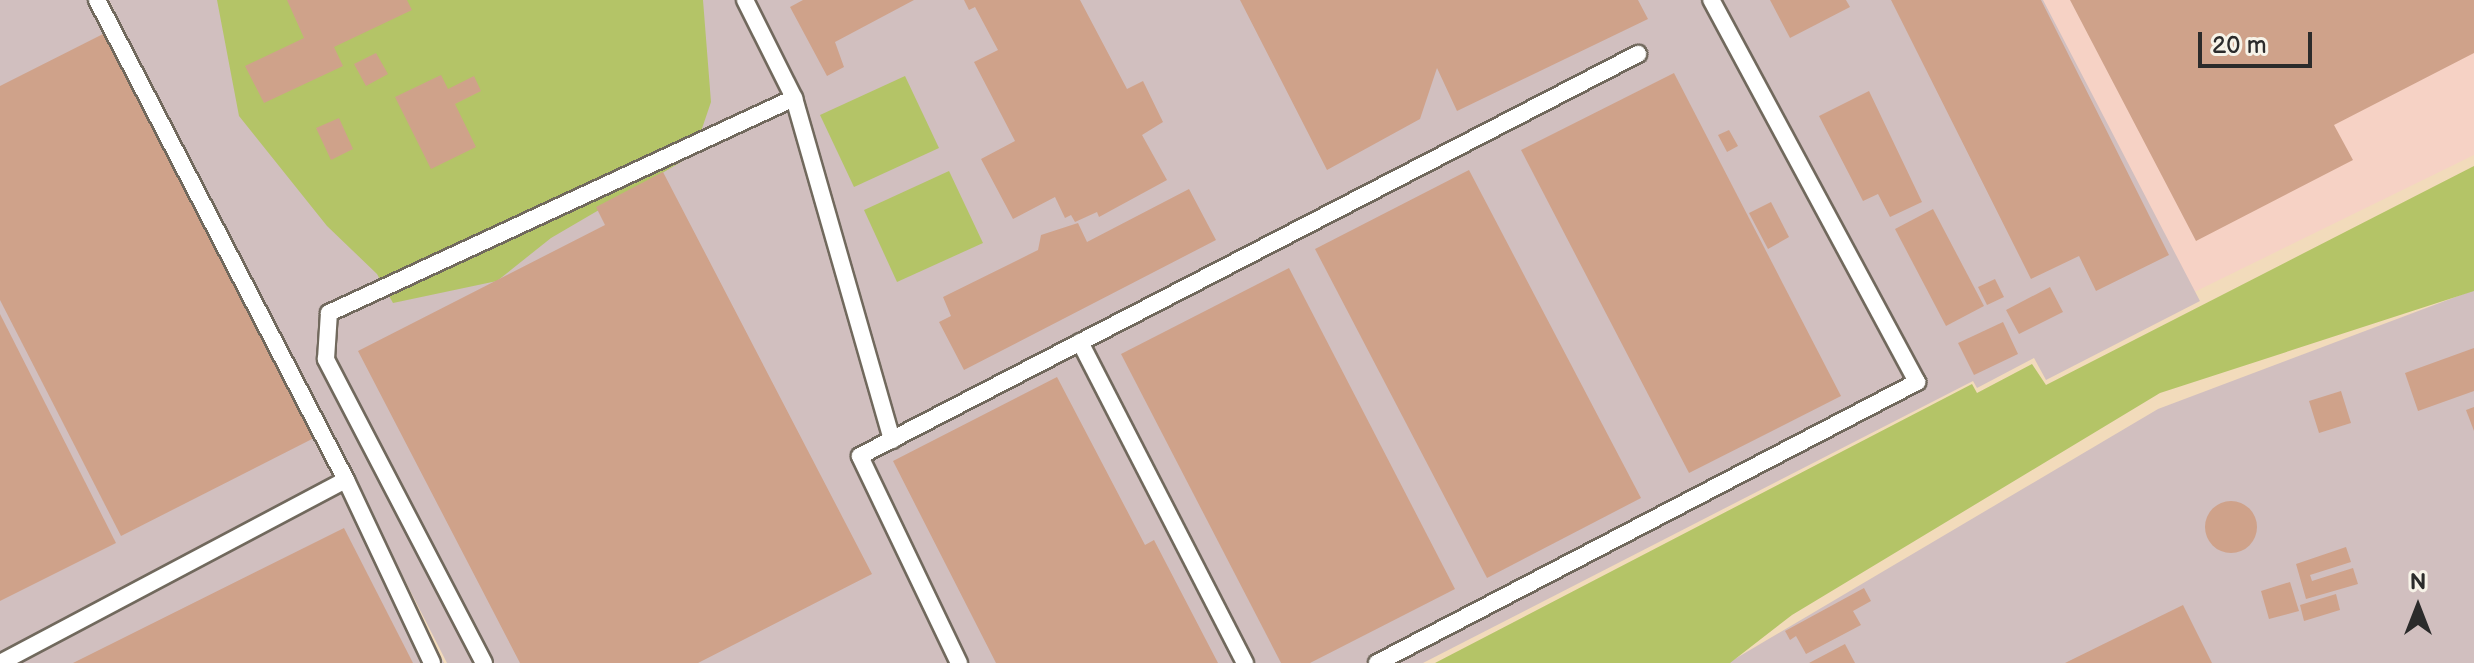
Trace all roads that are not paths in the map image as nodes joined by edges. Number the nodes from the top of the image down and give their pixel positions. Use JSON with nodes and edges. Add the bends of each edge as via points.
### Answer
{"nodes":[{"id":1,"x":97,"y":0,"type":"edge"},
{"id":2,"x":745,"y":0,"type":"edge"},
{"id":3,"x":1711,"y":0,"type":"edge"},
{"id":4,"x":1638,"y":54,"type":"dead end"},
{"id":5,"x":794,"y":98,"type":"junction"},
{"id":6,"x":1080,"y":342,"type":"junction"},
{"id":7,"x":892,"y":440,"type":"junction"},
{"id":8,"x":346,"y":480,"type":"junction"},
{"id":9,"x":0,"y":663,"type":"edge"},
{"id":10,"x":432,"y":663,"type":"edge"},
{"id":11,"x":484,"y":663,"type":"edge"},
{"id":12,"x":959,"y":663,"type":"edge"},
{"id":13,"x":1245,"y":663,"type":"edge"},
{"id":14,"x":1377,"y":663,"type":"edge"}],
"edges":[{"from":1,"to":8,"type":"lane"},
{"from":2,"to":5,"type":"lane"},
{"from":3,"to":14,"type":"lane","via":[[1917,382]]},
{"from":4,"to":6,"type":"lane"},
{"from":5,"to":7,"type":"lane"},
{"from":5,"to":11,"type":"lane","via":[[329,313],[326,359]]},
{"from":6,"to":7,"type":"lane"},
{"from":6,"to":13,"type":"lane"},
{"from":7,"to":12,"type":"lane","via":[[860,456]]},
{"from":8,"to":9,"type":"lane"},
{"from":8,"to":10,"type":"lane"}]}
